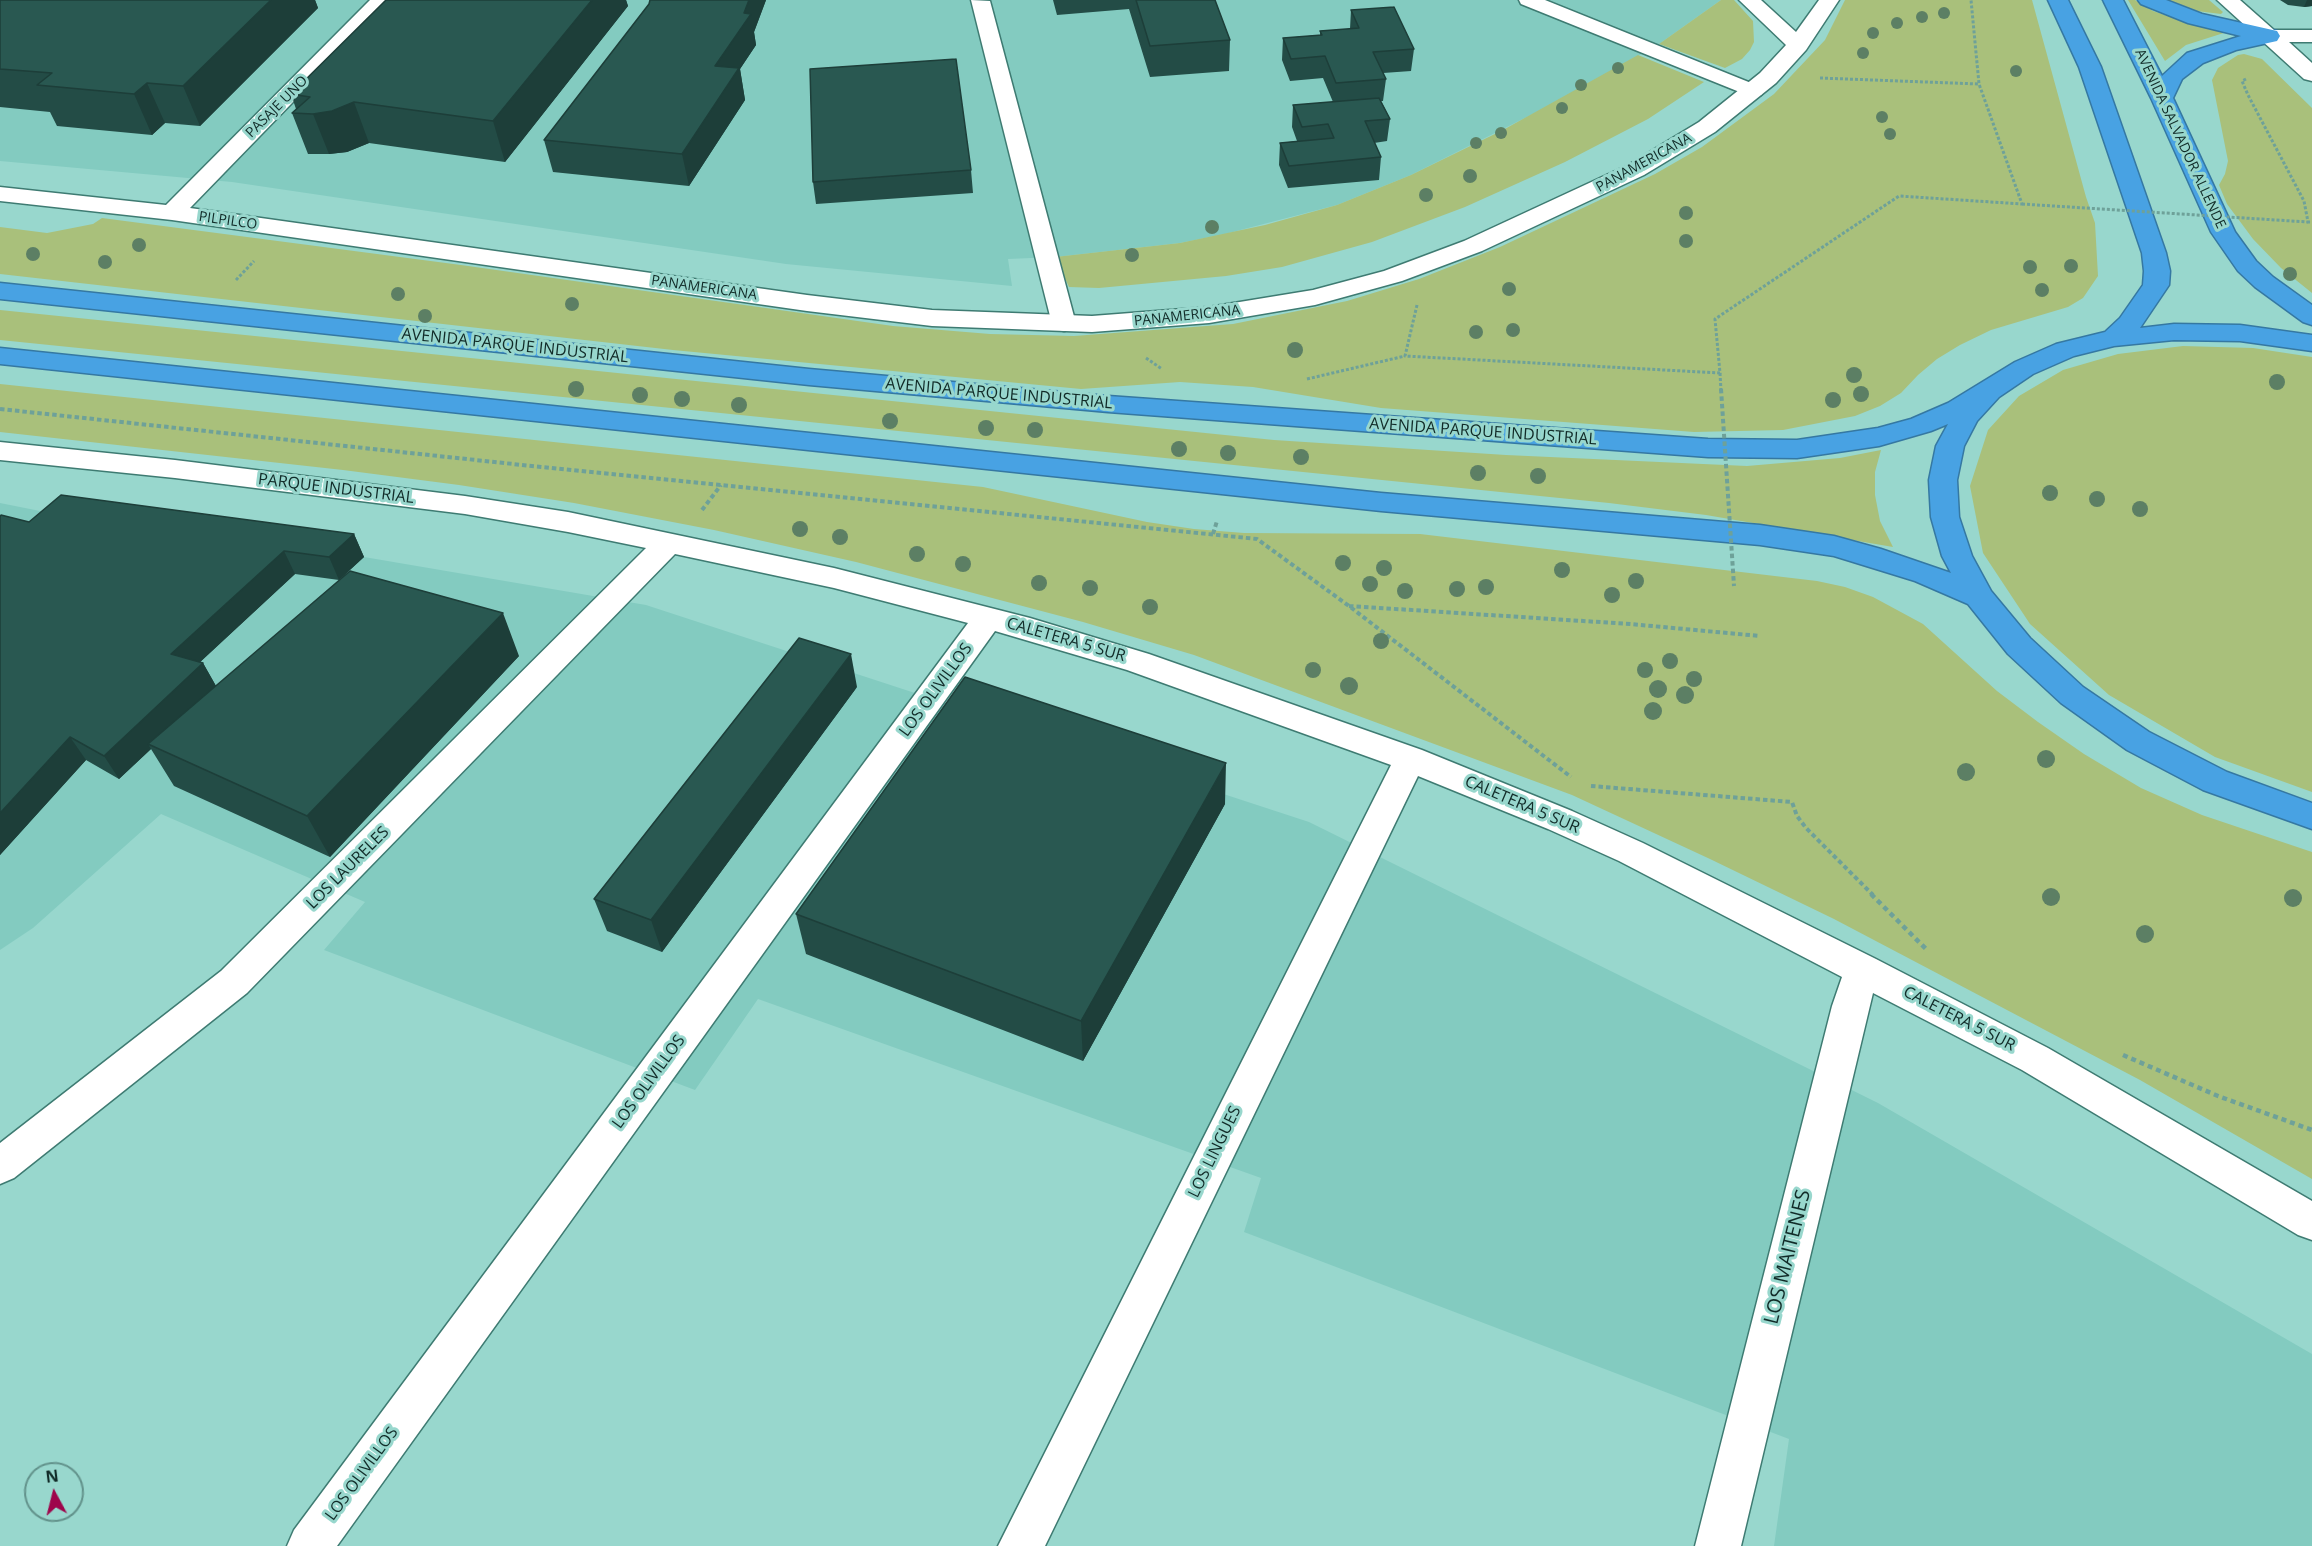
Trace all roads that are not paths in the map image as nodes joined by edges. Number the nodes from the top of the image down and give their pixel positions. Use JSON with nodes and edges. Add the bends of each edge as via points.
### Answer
{"nodes":[{"id":1,"x":382,"y":0,"type":"edge"},
{"id":2,"x":1528,"y":0,"type":"edge"},
{"id":3,"x":1749,"y":0,"type":"edge"},
{"id":4,"x":1829,"y":0,"type":"edge"},
{"id":5,"x":2058,"y":0,"type":"edge"},
{"id":6,"x":2113,"y":0,"type":"edge"},
{"id":7,"x":2148,"y":0,"type":"edge"},
{"id":8,"x":2227,"y":0,"type":"edge"},
{"id":9,"x":980,"y":1,"type":"edge"},
{"id":10,"x":2269,"y":36,"type":"junction"},
{"id":11,"x":2312,"y":36,"type":"edge"},
{"id":12,"x":1798,"y":45,"type":"junction"},
{"id":13,"x":2310,"y":73,"type":"edge"},
{"id":14,"x":1754,"y":91,"type":"junction"},
{"id":15,"x":2162,"y":98,"type":"junction"},
{"id":16,"x":0,"y":194,"type":"edge"},
{"id":17,"x":172,"y":213,"type":"junction"},
{"id":18,"x":456,"y":253,"type":"joint"},
{"id":19,"x":0,"y":291,"type":"edge"},
{"id":20,"x":2312,"y":317,"type":"edge"},
{"id":21,"x":1064,"y":324,"type":"junction"},
{"id":22,"x":2114,"y":338,"type":"junction"},
{"id":23,"x":2312,"y":343,"type":"edge"},
{"id":24,"x":0,"y":356,"type":"edge"},
{"id":25,"x":1989,"y":391,"type":"junction"},
{"id":26,"x":0,"y":451,"type":"edge"},
{"id":27,"x":670,"y":542,"type":"junction"},
{"id":28,"x":1979,"y":597,"type":"junction"},
{"id":29,"x":988,"y":618,"type":"junction"},
{"id":30,"x":1410,"y":759,"type":"junction"},
{"id":31,"x":2312,"y":816,"type":"edge"},
{"id":32,"x":1863,"y":970,"type":"junction"},
{"id":33,"x":0,"y":1166,"type":"edge"},
{"id":34,"x":2312,"y":1222,"type":"edge"},
{"id":35,"x":310,"y":1546,"type":"edge"},
{"id":36,"x":1021,"y":1546,"type":"edge"},
{"id":37,"x":1718,"y":1546,"type":"edge"}],
"edges":[{"from":1,"to":17,"type":"street","name":"PASAJE UNO"},
{"from":2,"to":14,"type":"lane"},
{"from":3,"to":12,"type":"street"},
{"from":4,"to":12,"type":"street","name":"PANAMERICANA"},
{"from":5,"to":22,"type":"highway","via":[[2090,66],[2157,271],[2151,294]]},
{"from":6,"to":15,"type":"highway","name":"AVENIDA SALVADOR ALLENDE"},
{"from":7,"to":10,"type":"highway","via":[[2195,19]]},
{"from":8,"to":10,"type":"street"},
{"from":9,"to":21,"type":"lane"},
{"from":10,"to":11,"type":"street"},
{"from":10,"to":13,"type":"street"},
{"from":10,"to":15,"type":"highway","via":[[2195,58],[2172,76]]},
{"from":12,"to":14,"type":"street","name":"PANAMERICANA"},
{"from":14,"to":21,"type":"street","name":"PANAMERICANA","via":[[1687,141],[1636,170],[1492,238],[1394,276],[1316,297],[1237,311]]},
{"from":15,"to":20,"type":"highway","name":"AVENIDA SALVADOR ALLENDE","via":[[2216,221],[2231,245],[2264,282]]},
{"from":16,"to":17,"type":"street","name":"PILPILCO"},
{"from":17,"to":18,"type":"street","name":"PILPILCO"},
{"from":18,"to":21,"type":"street","name":"PANAMERICANA","via":[[874,312],[966,321]]},
{"from":19,"to":25,"type":"highway","name":"AVENIDA PARQUE INDUSTRIAL","via":[[845,380],[1108,404],[1708,448],[1797,449],[1879,437],[1958,410]]},
{"from":22,"to":23,"type":"highway","via":[[2174,332],[2240,333]]},
{"from":22,"to":25,"type":"highway","via":[[2065,350],[2024,368]]},
{"from":24,"to":28,"type":"highway","via":[[1381,502],[1760,535],[1871,556]]},
{"from":25,"to":28,"type":"highway","via":[[1965,417],[1950,446],[1943,480],[1945,517],[1957,556]]},
{"from":26,"to":27,"type":"street","name":"PARQUE INDUSTRIAL","via":[[465,505]]},
{"from":27,"to":29,"type":"street","name":"CALETERA 5 SUR","via":[[834,578]]},
{"from":27,"to":33,"type":"street","name":"LOS LAURELES","via":[[234,982]]},
{"from":28,"to":31,"type":"highway","via":[[2019,646],[2072,695],[2138,741],[2215,781]]},
{"from":29,"to":30,"type":"street","name":"CALETERA 5 SUR","via":[[1138,662]]},
{"from":29,"to":35,"type":"street","name":"LOS OLIVILLOS"},
{"from":30,"to":32,"type":"street","name":"CALETERA 5 SUR","via":[[1631,852]]},
{"from":30,"to":36,"type":"street","name":"LOS LINGUES"},
{"from":32,"to":34,"type":"street","name":"CALETERA 5 SUR","via":[[2035,1059]]},
{"from":32,"to":37,"type":"street","name":"LOS MAITENES","via":[[1850,1006]]}]}
